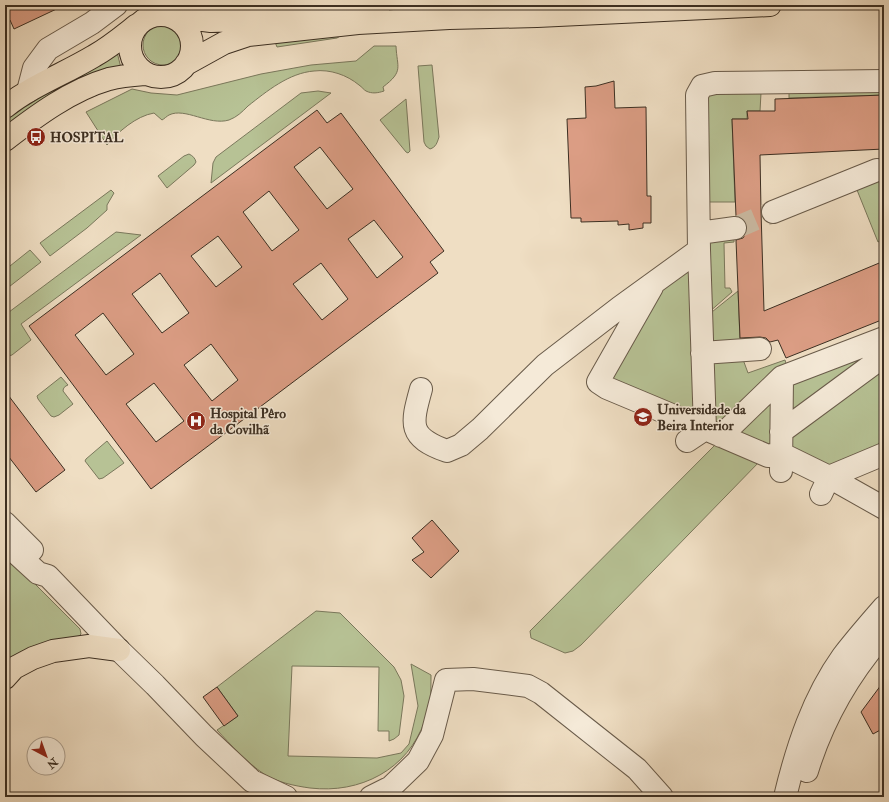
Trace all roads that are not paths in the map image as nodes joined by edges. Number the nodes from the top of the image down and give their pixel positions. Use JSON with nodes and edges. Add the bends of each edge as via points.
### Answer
{"nodes":[{"id":1,"x":116,"y":5,"type":"edge"},
{"id":2,"x":379,"y":5,"type":"edge"},
{"id":3,"x":770,"y":5,"type":"edge"},
{"id":4,"x":324,"y":7,"type":"edge"},
{"id":5,"x":172,"y":16,"type":"junction"},
{"id":6,"x":138,"y":24,"type":"junction"},
{"id":7,"x":186,"y":64,"type":"junction"},
{"id":8,"x":146,"y":74,"type":"junction"},
{"id":9,"x":884,"y":80,"type":"edge"},
{"id":10,"x":13,"y":98,"type":"edge"},
{"id":11,"x":5,"y":140,"type":"edge"},
{"id":12,"x":877,"y":170,"type":"dead end"},
{"id":13,"x":773,"y":212,"type":"tunnel mouth"},
{"id":14,"x":735,"y":228,"type":"tunnel mouth"},
{"id":15,"x":699,"y":241,"type":"junction"},
{"id":16,"x":656,"y":281,"type":"junction"},
{"id":17,"x":884,"y":338,"type":"edge"},
{"id":18,"x":760,"y":349,"type":"dead end"},
{"id":19,"x":702,"y":353,"type":"junction"},
{"id":20,"x":884,"y":356,"type":"edge"},
{"id":21,"x":782,"y":378,"type":"junction"},
{"id":22,"x":421,"y":389,"type":"dead end"},
{"id":23,"x":781,"y":432,"type":"junction"},
{"id":24,"x":704,"y":435,"type":"junction"},
{"id":25,"x":884,"y":454,"type":"edge"},
{"id":26,"x":781,"y":462,"type":"junction"},
{"id":27,"x":825,"y":485,"type":"junction"},
{"id":28,"x":884,"y":508,"type":"edge"},
{"id":29,"x":5,"y":523,"type":"edge"},
{"id":30,"x":5,"y":543,"type":"edge"},
{"id":31,"x":48,"y":576,"type":"junction"},
{"id":32,"x":884,"y":607,"type":"edge"},
{"id":33,"x":884,"y":634,"type":"edge"},
{"id":34,"x":119,"y":650,"type":"junction"},
{"id":35,"x":5,"y":678,"type":"edge"},
{"id":36,"x":286,"y":797,"type":"edge"},
{"id":37,"x":371,"y":797,"type":"edge"},
{"id":38,"x":662,"y":797,"type":"edge"},
{"id":39,"x":785,"y":797,"type":"edge"},
{"id":40,"x":800,"y":797,"type":"edge"}],
"edges":[{"from":1,"to":10,"type":"street","via":[[92,23],[48,49]]},
{"from":2,"to":4,"type":"main road"},
{"from":3,"to":7,"type":"main road","via":[[358,23],[248,35],[224,43]]},
{"from":4,"to":5,"type":"main road","via":[[211,21]]},
{"from":5,"to":6,"type":"main road","via":[[161,14]]},
{"from":5,"to":7,"type":"main road","via":[[189,31],[192,42],[191,55]]},
{"from":6,"to":8,"type":"main road","via":[[131,37],[130,48],[133,61]]},
{"from":6,"to":10,"type":"main road","via":[[115,44]]},
{"from":7,"to":8,"type":"main road","via":[[180,72],[170,76],[156,77]]},
{"from":8,"to":11,"type":"main road","via":[[130,75],[88,87],[32,119]]},
{"from":9,"to":15,"type":"street","via":[[715,83],[702,86],[697,95]]},
{"from":12,"to":13,"type":"street"},
{"from":14,"to":15,"type":"street"},
{"from":15,"to":16,"type":"street"},
{"from":15,"to":19,"type":"street"},
{"from":16,"to":22,"type":"street","via":[[545,365],[461,445],[447,451],[430,445],[416,432],[414,416]]},
{"from":16,"to":24,"type":"street","via":[[598,382]]},
{"from":17,"to":21,"type":"street"},
{"from":18,"to":19,"type":"street"},
{"from":19,"to":24,"type":"street"},
{"from":20,"to":23,"type":"street"},
{"from":21,"to":23,"type":"street"},
{"from":21,"to":24,"type":"street"},
{"from":23,"to":26,"type":"street"},
{"from":24,"to":26,"type":"street"},
{"from":25,"to":27,"type":"street"},
{"from":26,"to":27,"type":"street"},
{"from":27,"to":28,"type":"street"},
{"from":29,"to":31,"type":"street","via":[[46,564]]},
{"from":30,"to":31,"type":"street","via":[[38,573]]},
{"from":31,"to":34,"type":"street"},
{"from":32,"to":39,"type":"street","via":[[843,656],[825,687],[806,725]]},
{"from":33,"to":40,"type":"street","via":[[842,690],[815,746]]},
{"from":34,"to":35,"type":"main road","via":[[89,646],[53,651],[14,668]]},
{"from":34,"to":36,"type":"street","via":[[252,781]]},
{"from":37,"to":38,"type":"street","via":[[391,787],[418,761],[432,735],[446,680],[473,679],[528,686],[540,693],[637,769]]}]}
